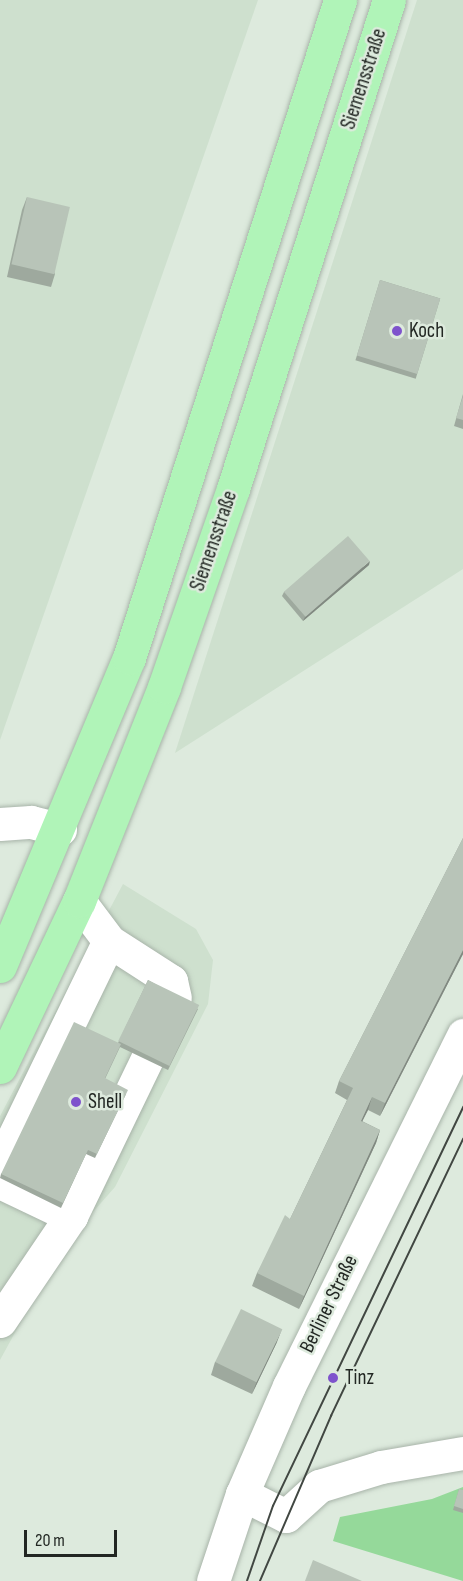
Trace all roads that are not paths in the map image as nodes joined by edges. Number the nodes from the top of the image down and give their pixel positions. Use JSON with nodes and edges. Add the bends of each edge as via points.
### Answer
{"nodes":[{"id":1,"x":340,"y":0,"type":"edge"},
{"id":2,"x":389,"y":0,"type":"edge"},
{"id":3,"x":0,"y":824,"type":"edge"},
{"id":4,"x":60,"y":829,"type":"junction"},
{"id":5,"x":79,"y":901,"type":"junction"},
{"id":6,"x":109,"y":940,"type":"junction"},
{"id":7,"x":0,"y":966,"type":"edge"},
{"id":8,"x":175,"y":998,"type":"edge"},
{"id":9,"x":463,"y":1035,"type":"edge"},
{"id":10,"x":147,"y":1059,"type":"edge"},
{"id":11,"x":0,"y":1067,"type":"edge"},
{"id":12,"x":0,"y":1165,"type":"edge"},
{"id":13,"x":0,"y":1182,"type":"edge"},
{"id":14,"x":71,"y":1216,"type":"junction"},
{"id":15,"x":0,"y":1321,"type":"edge"},
{"id":16,"x":463,"y":1454,"type":"edge"},
{"id":17,"x":242,"y":1494,"type":"junction"},
{"id":18,"x":213,"y":1581,"type":"edge"}],
"edges":[{"from":1,"to":4,"type":"main road","name":"Siemensstraße","via":[[129,658]]},
{"from":2,"to":5,"type":"main road","name":"Siemensstraße","via":[[233,489],[120,804]]},
{"from":3,"to":4,"type":"street","via":[[31,822]]},
{"from":4,"to":7,"type":"main road","name":"Siemensstraße"},
{"from":5,"to":6,"type":"street"},
{"from":5,"to":11,"type":"main road","name":"Siemensstraße"},
{"from":6,"to":8,"type":"street","via":[[171,981]]},
{"from":6,"to":12,"type":"street"},
{"from":9,"to":17,"type":"street","name":"Berliner Straße","via":[[289,1386]]},
{"from":10,"to":14,"type":"street"},
{"from":13,"to":14,"type":"street"},
{"from":14,"to":15,"type":"street"},
{"from":16,"to":17,"type":"street","via":[[381,1467],[319,1486],[286,1516]]},
{"from":17,"to":18,"type":"street","name":"Berliner Straße"}]}
